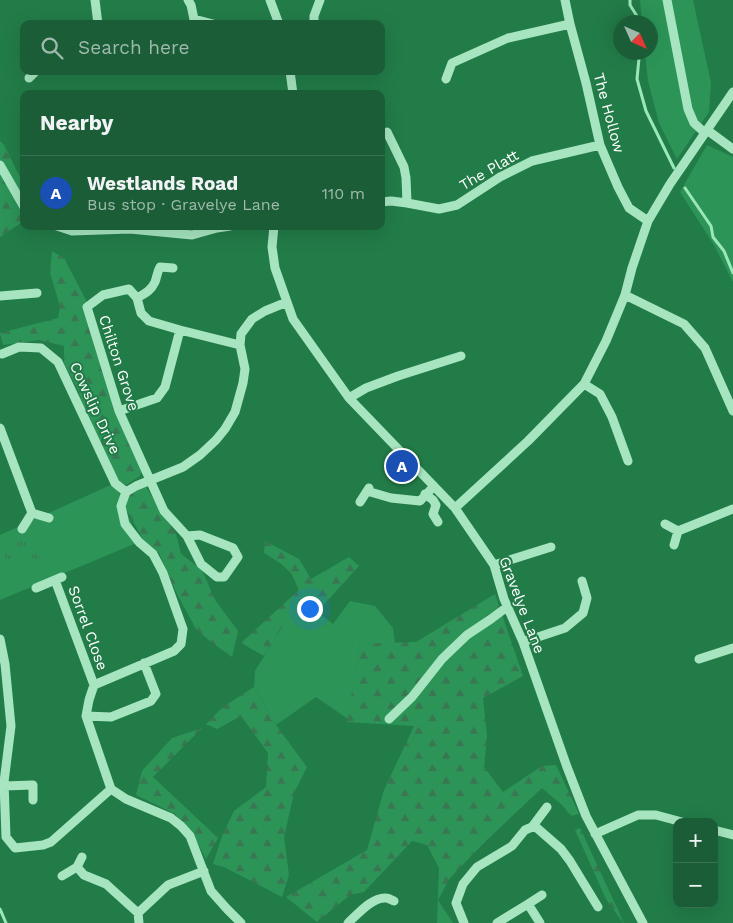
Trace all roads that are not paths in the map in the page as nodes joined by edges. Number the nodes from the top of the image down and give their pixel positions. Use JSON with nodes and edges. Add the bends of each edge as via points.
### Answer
{"nodes":[{"id":1,"x":95,"y":0,"type":"edge"},
{"id":2,"x":188,"y":0,"type":"edge"},
{"id":3,"x":270,"y":0,"type":"edge"},
{"id":4,"x":320,"y":0,"type":"edge"},
{"id":5,"x":566,"y":0,"type":"edge"},
{"id":6,"x":667,"y":0,"type":"edge"},
{"id":7,"x":98,"y":20,"type":"edge"},
{"id":8,"x":195,"y":20,"type":"edge"},
{"id":9,"x":278,"y":20,"type":"edge"},
{"id":10,"x":314,"y":20,"type":"edge"},
{"id":11,"x":570,"y":24,"type":"junction"},
{"id":12,"x":32,"y":75,"type":"edge"},
{"id":13,"x":291,"y":75,"type":"edge"},
{"id":14,"x":29,"y":78,"type":"dead end"},
{"id":15,"x":446,"y":79,"type":"dead end"},
{"id":16,"x":292,"y":90,"type":"edge"},
{"id":17,"x":733,"y":92,"type":"edge"},
{"id":18,"x":387,"y":132,"type":"dead end"},
{"id":19,"x":706,"y":132,"type":"junction"},
{"id":20,"x":600,"y":145,"type":"junction"},
{"id":21,"x":733,"y":149,"type":"edge"},
{"id":22,"x":0,"y":165,"type":"edge"},
{"id":23,"x":20,"y":200,"type":"edge"},
{"id":24,"x":385,"y":202,"type":"edge"},
{"id":25,"x":407,"y":203,"type":"junction"},
{"id":26,"x":648,"y":220,"type":"junction"},
{"id":27,"x":69,"y":230,"type":"edge"},
{"id":28,"x":101,"y":230,"type":"edge"},
{"id":29,"x":140,"y":230,"type":"edge"},
{"id":30,"x":208,"y":230,"type":"edge"},
{"id":31,"x":274,"y":230,"type":"edge"},
{"id":32,"x":172,"y":268,"type":"dead end"},
{"id":33,"x":37,"y":293,"type":"dead end"},
{"id":34,"x":625,"y":295,"type":"junction"},
{"id":35,"x":0,"y":296,"type":"edge"},
{"id":36,"x":137,"y":298,"type":"junction"},
{"id":37,"x":287,"y":302,"type":"junction"},
{"id":38,"x":180,"y":330,"type":"junction"},
{"id":39,"x":240,"y":345,"type":"junction"},
{"id":40,"x":1,"y":356,"type":"edge"},
{"id":41,"x":461,"y":356,"type":"dead end"},
{"id":42,"x":584,"y":384,"type":"junction"},
{"id":43,"x":349,"y":398,"type":"junction"},
{"id":44,"x":119,"y":411,"type":"junction"},
{"id":45,"x":733,"y":412,"type":"edge"},
{"id":46,"x":0,"y":428,"type":"edge"},
{"id":47,"x":628,"y":461,"type":"dead end"},
{"id":48,"x":150,"y":480,"type":"junction"},
{"id":49,"x":434,"y":486,"type":"junction"},
{"id":50,"x":126,"y":492,"type":"junction"},
{"id":51,"x":426,"y":494,"type":"junction"},
{"id":52,"x":360,"y":502,"type":"dead end"},
{"id":53,"x":455,"y":508,"type":"junction"},
{"id":54,"x":733,"y":509,"type":"edge"},
{"id":55,"x":32,"y":513,"type":"junction"},
{"id":56,"x":49,"y":518,"type":"dead end"},
{"id":57,"x":438,"y":522,"type":"dead end"},
{"id":58,"x":665,"y":524,"type":"dead end"},
{"id":59,"x":22,"y":529,"type":"dead end"},
{"id":60,"x":678,"y":531,"type":"junction"},
{"id":61,"x":187,"y":536,"type":"junction"},
{"id":62,"x":674,"y":545,"type":"dead end"},
{"id":63,"x":551,"y":547,"type":"dead end"},
{"id":64,"x":494,"y":565,"type":"junction"},
{"id":65,"x":582,"y":581,"type":"dead end"},
{"id":66,"x":36,"y":588,"type":"dead end"},
{"id":67,"x":507,"y":607,"type":"junction"},
{"id":68,"x":0,"y":639,"type":"edge"},
{"id":69,"x":522,"y":642,"type":"junction"},
{"id":70,"x":733,"y":648,"type":"edge"},
{"id":71,"x":699,"y":658,"type":"dead end"},
{"id":72,"x":144,"y":663,"type":"junction"},
{"id":73,"x":94,"y":685,"type":"junction"},
{"id":74,"x":86,"y":716,"type":"junction"},
{"id":75,"x":388,"y":719,"type":"dead end"},
{"id":76,"x":4,"y":786,"type":"junction"},
{"id":77,"x":111,"y":789,"type":"junction"},
{"id":78,"x":33,"y":800,"type":"dead end"},
{"id":79,"x":548,"y":807,"type":"dead end"},
{"id":80,"x":673,"y":820,"type":"edge"},
{"id":81,"x":532,"y":827,"type":"junction"},
{"id":82,"x":718,"y":831,"type":"edge"},
{"id":83,"x":595,"y":834,"type":"junction"},
{"id":84,"x":733,"y":835,"type":"edge"},
{"id":85,"x":82,"y":857,"type":"dead end"},
{"id":86,"x":77,"y":867,"type":"junction"},
{"id":87,"x":204,"y":871,"type":"junction"},
{"id":88,"x":62,"y":876,"type":"dead end"},
{"id":89,"x":542,"y":895,"type":"dead end"},
{"id":90,"x":394,"y":901,"type":"dead end"},
{"id":91,"x":528,"y":904,"type":"junction"},
{"id":92,"x":598,"y":907,"type":"dead end"},
{"id":93,"x":138,"y":913,"type":"junction"},
{"id":94,"x":139,"y":923,"type":"edge"},
{"id":95,"x":241,"y":923,"type":"edge"},
{"id":96,"x":348,"y":923,"type":"edge"},
{"id":97,"x":464,"y":923,"type":"edge"},
{"id":98,"x":497,"y":923,"type":"edge"},
{"id":99,"x":540,"y":923,"type":"edge"},
{"id":100,"x":643,"y":923,"type":"edge"}],
"edges":[{"from":1,"to":7,"type":"street"},
{"from":2,"to":8,"type":"street"},
{"from":3,"to":9,"type":"street"},
{"from":4,"to":10,"type":"street"},
{"from":5,"to":11,"type":"street","name":"The Hollow"},
{"from":6,"to":19,"type":"street","via":[[688,109],[694,123]]},
{"from":11,"to":15,"type":"street","via":[[508,38],[452,62]]},
{"from":11,"to":20,"type":"street","name":"The Hollow"},
{"from":12,"to":14,"type":"street"},
{"from":13,"to":16,"type":"street"},
{"from":17,"to":19,"type":"street"},
{"from":18,"to":25,"type":"street","via":[[404,167]]},
{"from":19,"to":21,"type":"street"},
{"from":19,"to":26,"type":"street"},
{"from":20,"to":25,"type":"street","name":"The Platt","via":[[532,161],[457,205],[438,209]]},
{"from":20,"to":26,"type":"street","name":"The Hollow","via":[[629,208]]},
{"from":22,"to":23,"type":"street"},
{"from":24,"to":25,"type":"street","name":"The Platt"},
{"from":26,"to":34,"type":"street"},
{"from":27,"to":28,"type":"street"},
{"from":29,"to":30,"type":"street","via":[[192,235]]},
{"from":31,"to":37,"type":"street","name":"Gravelye Lane","via":[[274,268]]},
{"from":32,"to":36,"type":"street","via":[[160,267],[150,290]]},
{"from":33,"to":35,"type":"street"},
{"from":34,"to":42,"type":"street"},
{"from":34,"to":45,"type":"street","via":[[684,324],[705,348]]},
{"from":36,"to":38,"type":"street","via":[[141,313],[150,321]]},
{"from":36,"to":44,"type":"street","name":"Chilton Grove","via":[[129,289],[103,295],[88,307]]},
{"from":37,"to":39,"type":"street","via":[[252,319],[241,334]]},
{"from":37,"to":43,"type":"street","name":"Gravelye Lane","via":[[293,319]]},
{"from":38,"to":39,"type":"street"},
{"from":38,"to":44,"type":"street","via":[[165,387],[157,398]]},
{"from":39,"to":48,"type":"street","via":[[245,369],[243,383],[235,412],[225,429],[200,455],[183,467]]},
{"from":40,"to":50,"type":"street","name":"Cowslip Drive","via":[[19,347],[41,348],[58,362],[115,482]]},
{"from":41,"to":43,"type":"street","via":[[366,388]]},
{"from":42,"to":47,"type":"street","via":[[600,394]]},
{"from":42,"to":53,"type":"street"},
{"from":43,"to":49,"type":"street","name":"Gravelye Lane"},
{"from":44,"to":48,"type":"street","name":"Chilton Grove"},
{"from":46,"to":55,"type":"street"},
{"from":48,"to":50,"type":"street"},
{"from":48,"to":61,"type":"street","name":"Chilton Grove","via":[[164,511]]},
{"from":49,"to":51,"type":"street"},
{"from":49,"to":53,"type":"street","name":"Gravelye Lane"},
{"from":50,"to":72,"type":"street","via":[[121,506],[125,524],[153,554],[183,629],[181,644],[174,651]]},
{"from":51,"to":52,"type":"street","via":[[420,501],[391,498],[369,488]]},
{"from":51,"to":57,"type":"street","via":[[436,504],[433,514]]},
{"from":53,"to":64,"type":"street","name":"Gravelye Lane"},
{"from":54,"to":60,"type":"street"},
{"from":55,"to":56,"type":"street"},
{"from":55,"to":59,"type":"street"},
{"from":58,"to":60,"type":"street"},
{"from":60,"to":62,"type":"street"},
{"from":61,"to":61,"type":"street","name":"Chilton Grove","via":[[200,535],[233,548],[238,557],[224,576],[217,577],[201,564]]},
{"from":63,"to":64,"type":"street"},
{"from":64,"to":67,"type":"street","name":"Gravelye Lane"},
{"from":65,"to":69,"type":"street","via":[[587,598],[583,613],[565,628]]},
{"from":66,"to":73,"type":"street","name":"Sorrel Close","via":[[58,579]]},
{"from":67,"to":69,"type":"street","name":"Gravelye Lane"},
{"from":67,"to":75,"type":"street","via":[[467,635]]},
{"from":68,"to":76,"type":"street","via":[[11,726]]},
{"from":69,"to":83,"type":"street","name":"Gravelye Lane"},
{"from":70,"to":71,"type":"street"},
{"from":72,"to":73,"type":"street"},
{"from":72,"to":74,"type":"street","via":[[156,694],[151,701],[111,717]]},
{"from":73,"to":74,"type":"street"},
{"from":74,"to":77,"type":"street"},
{"from":76,"to":77,"type":"street","via":[[6,837],[15,848],[51,842]]},
{"from":76,"to":78,"type":"street","via":[[33,785]]},
{"from":77,"to":87,"type":"street","via":[[181,826],[190,836]]},
{"from":79,"to":81,"type":"street"},
{"from":80,"to":83,"type":"street","via":[[638,815]]},
{"from":81,"to":92,"type":"street","via":[[561,849]]},
{"from":81,"to":97,"type":"street","via":[[525,830],[512,846],[477,867],[463,884],[456,904]]},
{"from":82,"to":84,"type":"street"},
{"from":83,"to":100,"type":"street","name":"Gravelye Lane"},
{"from":85,"to":86,"type":"street"},
{"from":86,"to":88,"type":"street"},
{"from":86,"to":93,"type":"street","via":[[84,875],[106,884]]},
{"from":87,"to":93,"type":"street","via":[[168,885]]},
{"from":87,"to":95,"type":"street","via":[[211,890]]},
{"from":89,"to":91,"type":"street"},
{"from":90,"to":96,"type":"street","via":[[377,899]]},
{"from":91,"to":98,"type":"street"},
{"from":91,"to":99,"type":"street"},
{"from":93,"to":94,"type":"street"}]}
